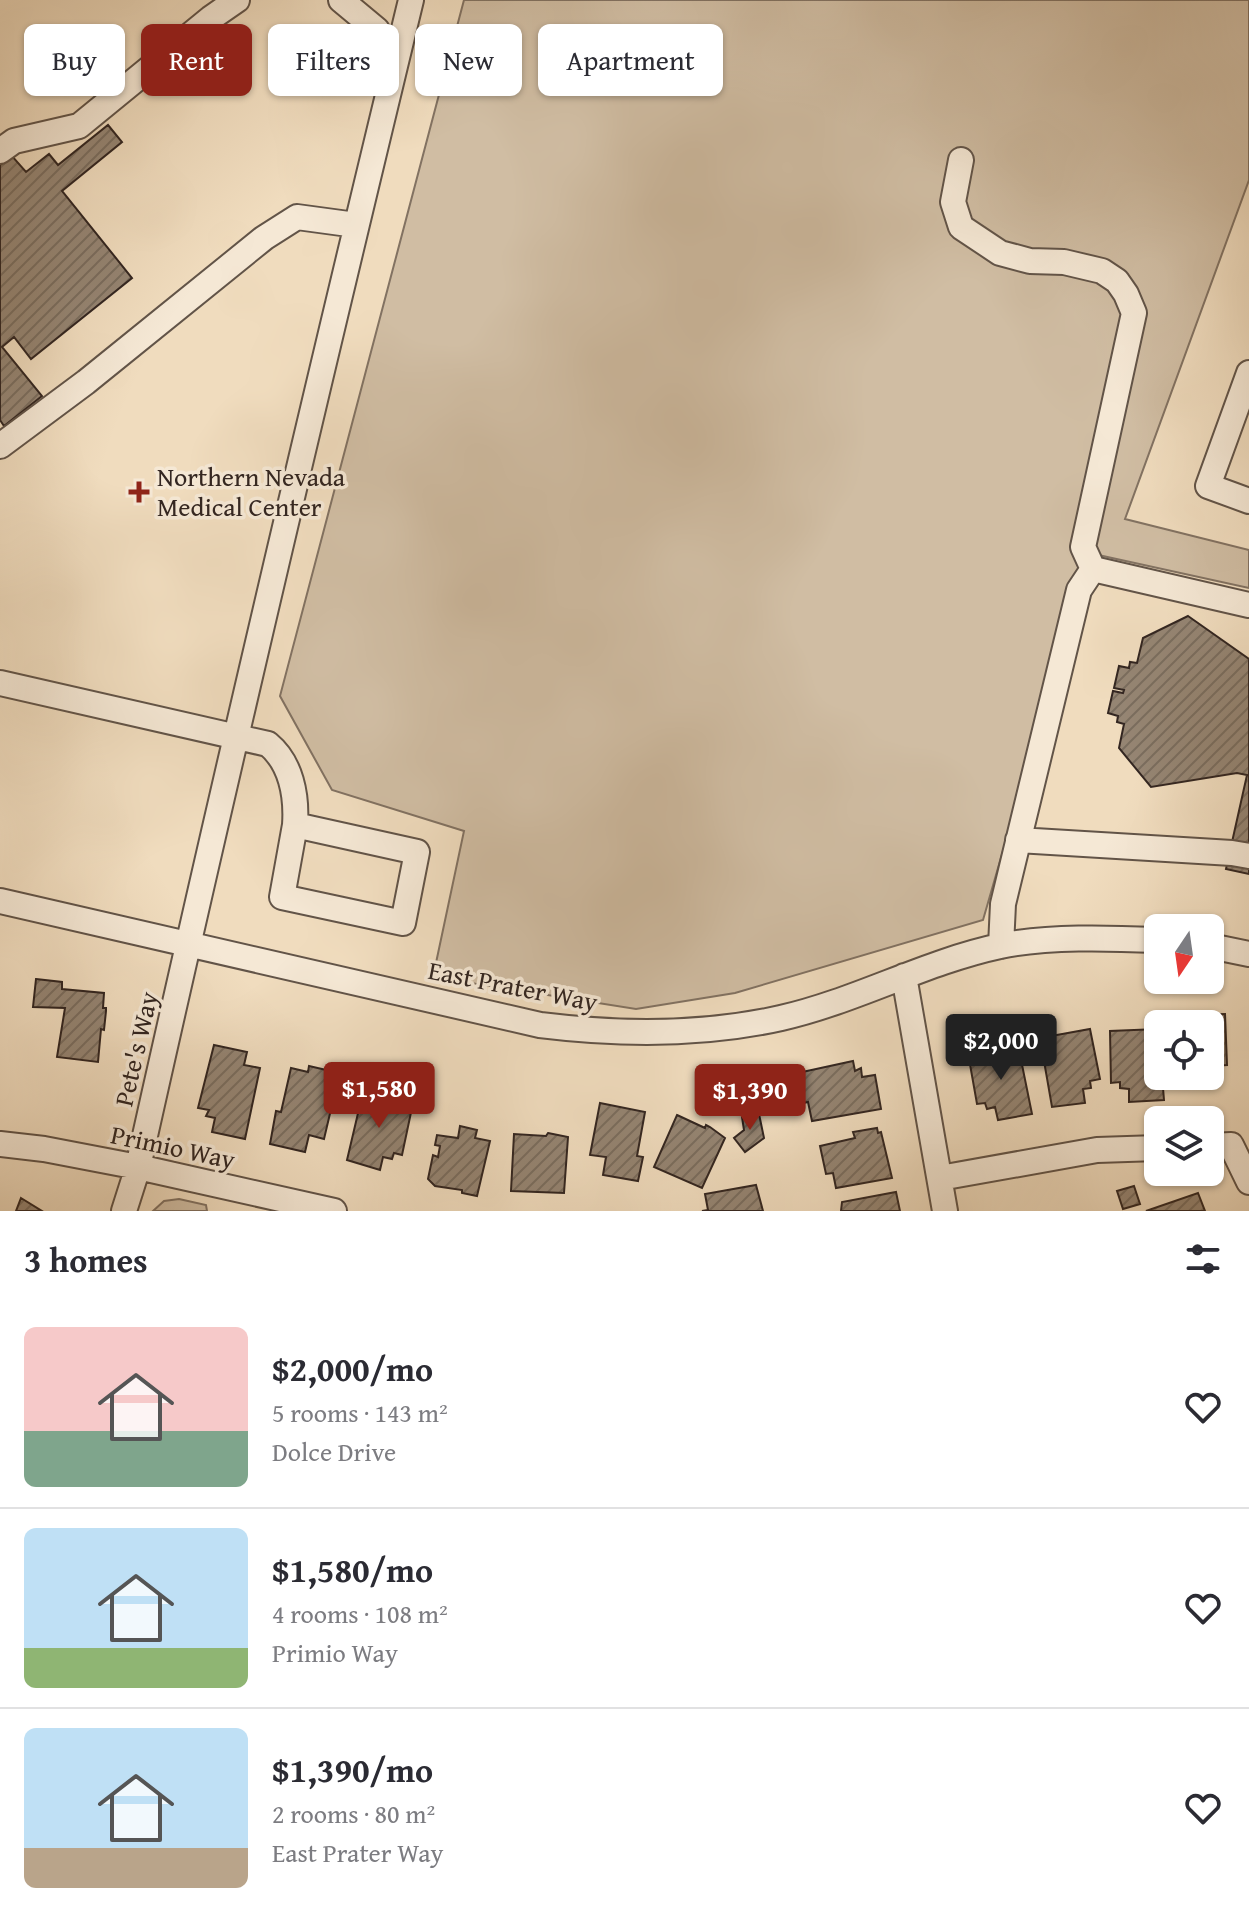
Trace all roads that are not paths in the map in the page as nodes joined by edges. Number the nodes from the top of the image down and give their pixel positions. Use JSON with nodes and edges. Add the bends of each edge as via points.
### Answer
{"nodes":[{"id":1,"x":237,"y":0,"type":"edge"},
{"id":2,"x":341,"y":0,"type":"edge"},
{"id":3,"x":411,"y":0,"type":"edge"},
{"id":4,"x":370,"y":24,"type":"edge"},
{"id":5,"x":399,"y":48,"type":"edge"},
{"id":6,"x":387,"y":96,"type":"edge"},
{"id":7,"x":0,"y":151,"type":"edge"},
{"id":8,"x":961,"y":160,"type":"dead end"},
{"id":9,"x":356,"y":225,"type":"junction"},
{"id":10,"x":1249,"y":373,"type":"edge"},
{"id":11,"x":0,"y":446,"type":"edge"},
{"id":12,"x":1249,"y":501,"type":"edge"},
{"id":13,"x":1093,"y":569,"type":"junction"},
{"id":14,"x":1249,"y":605,"type":"edge"},
{"id":15,"x":0,"y":683,"type":"edge"},
{"id":16,"x":237,"y":735,"type":"junction"},
{"id":17,"x":295,"y":825,"type":"junction"},
{"id":18,"x":1018,"y":840,"type":"junction"},
{"id":19,"x":1249,"y":856,"type":"edge"},
{"id":20,"x":0,"y":901,"type":"edge"},
{"id":21,"x":1144,"y":939,"type":"edge"},
{"id":22,"x":189,"y":945,"type":"junction"},
{"id":23,"x":1001,"y":946,"type":"junction"},
{"id":24,"x":1224,"y":949,"type":"edge"},
{"id":25,"x":1249,"y":954,"type":"edge"},
{"id":26,"x":904,"y":976,"type":"junction"},
{"id":27,"x":0,"y":1144,"type":"edge"},
{"id":28,"x":1224,"y":1145,"type":"edge"},
{"id":29,"x":1144,"y":1148,"type":"edge"},
{"id":30,"x":138,"y":1167,"type":"junction"},
{"id":31,"x":940,"y":1178,"type":"junction"},
{"id":32,"x":1249,"y":1182,"type":"edge"},
{"id":33,"x":124,"y":1211,"type":"edge"},
{"id":34,"x":334,"y":1211,"type":"edge"},
{"id":35,"x":945,"y":1211,"type":"edge"}],
"edges":[{"from":1,"to":7,"type":"street","via":[[79,126],[14,141]]},
{"from":2,"to":4,"type":"street"},
{"from":3,"to":5,"type":"street","name":"Pete's Way"},
{"from":6,"to":9,"type":"street","name":"Pete's Way"},
{"from":8,"to":13,"type":"street","via":[[953,202],[961,227],[1000,253],[1102,271],[1117,281],[1134,313],[1083,547]]},
{"from":9,"to":11,"type":"street","via":[[297,217]]},
{"from":9,"to":16,"type":"street","name":"Pete's Way"},
{"from":10,"to":12,"type":"street","via":[[1208,486]]},
{"from":13,"to":14,"type":"street"},
{"from":13,"to":18,"type":"street","via":[[1079,590]]},
{"from":15,"to":16,"type":"street"},
{"from":16,"to":17,"type":"street","via":[[268,744],[281,755],[297,804]]},
{"from":16,"to":22,"type":"street","name":"Pete's Way"},
{"from":17,"to":17,"type":"street","via":[[417,852],[403,923],[282,897]]},
{"from":18,"to":19,"type":"street"},
{"from":18,"to":23,"type":"street","via":[[1003,904]]},
{"from":20,"to":22,"type":"street","name":"East Prater Way"},
{"from":21,"to":23,"type":"street","name":"East Prater Way"},
{"from":22,"to":26,"type":"street","name":"East Prater Way","via":[[540,1025],[598,1032],[722,1029],[840,1001]]},
{"from":22,"to":30,"type":"street","name":"Pete's Way"},
{"from":23,"to":26,"type":"street","name":"East Prater Way"},
{"from":24,"to":25,"type":"street"},
{"from":26,"to":31,"type":"street"},
{"from":27,"to":30,"type":"street","name":"Primio Way"},
{"from":28,"to":32,"type":"street","via":[[1231,1145]]},
{"from":29,"to":31,"type":"street","via":[[1097,1150]]},
{"from":30,"to":33,"type":"street","name":"Pete's Way"},
{"from":30,"to":34,"type":"street","name":"Primio Way"},
{"from":31,"to":35,"type":"street"}]}
